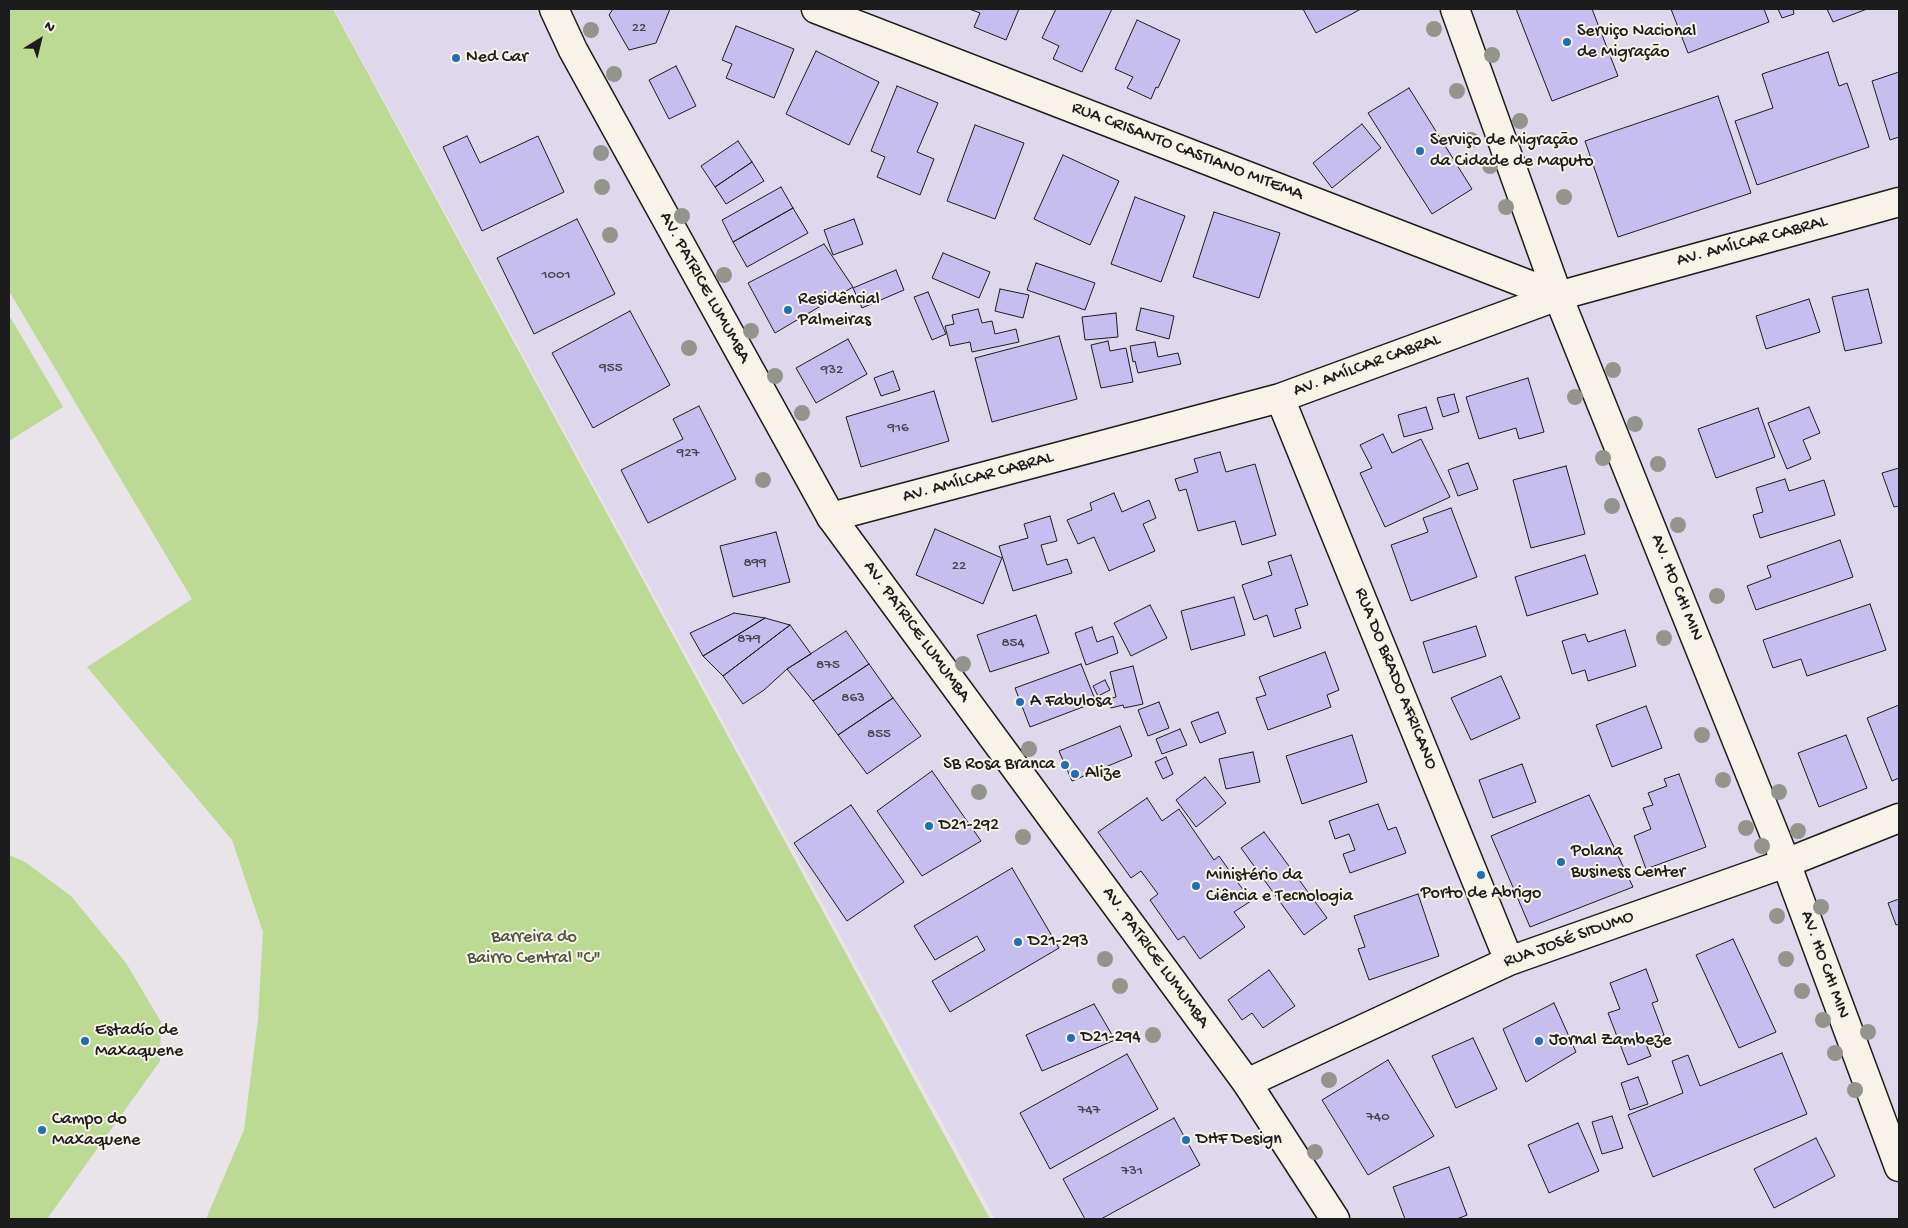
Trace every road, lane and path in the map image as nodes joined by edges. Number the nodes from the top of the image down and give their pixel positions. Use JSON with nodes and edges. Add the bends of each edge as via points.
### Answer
{"nodes":[{"id":1,"x":554,"y":9,"type":"edge"},
{"id":2,"x":816,"y":9,"type":"edge"},
{"id":3,"x":1455,"y":9,"type":"edge"},
{"id":4,"x":1899,"y":202,"type":"edge"},
{"id":5,"x":1558,"y":296,"type":"junction"},
{"id":6,"x":1280,"y":398,"type":"junction"},
{"id":7,"x":831,"y":517,"type":"junction"},
{"id":8,"x":1899,"y":818,"type":"edge"},
{"id":9,"x":1786,"y":863,"type":"junction"},
{"id":10,"x":1509,"y":960,"type":"junction"},
{"id":11,"x":1247,"y":1083,"type":"junction"},
{"id":12,"x":1899,"y":1167,"type":"edge"},
{"id":13,"x":1335,"y":1219,"type":"edge"}],
"edges":[{"from":1,"to":7,"type":"street","name":"AV. PATRICE LUMUMBA","via":[[573,50]]},
{"from":2,"to":5,"type":"street","name":"RUA CRISANTO CASTIANO MITEMA"},
{"from":3,"to":5,"type":"street","name":"AV. HO CHI MIN"},
{"from":4,"to":5,"type":"street","name":"AV. AMÍLCAR CABRAL"},
{"from":5,"to":6,"type":"street","name":"AV. AMÍLCAR CABRAL"},
{"from":5,"to":9,"type":"street","name":"AV. HO CHI MIN"},
{"from":6,"to":7,"type":"street","name":"AV. AMÍLCAR CABRAL"},
{"from":6,"to":10,"type":"street","name":"RUA DO BRADO AFRICANO"},
{"from":7,"to":11,"type":"street","name":"AV. PATRICE LUMUMBA"},
{"from":8,"to":9,"type":"street","name":"RUA JOSÉ SIDUMO"},
{"from":9,"to":10,"type":"street","name":"RUA JOSÉ SIDUMO"},
{"from":9,"to":12,"type":"street","name":"AV. HO CHI MIN"},
{"from":10,"to":11,"type":"street","name":"RUA JOSÉ SIDUMO"},
{"from":11,"to":13,"type":"street","name":"AV. PATRICE LUMUMBA"}]}
